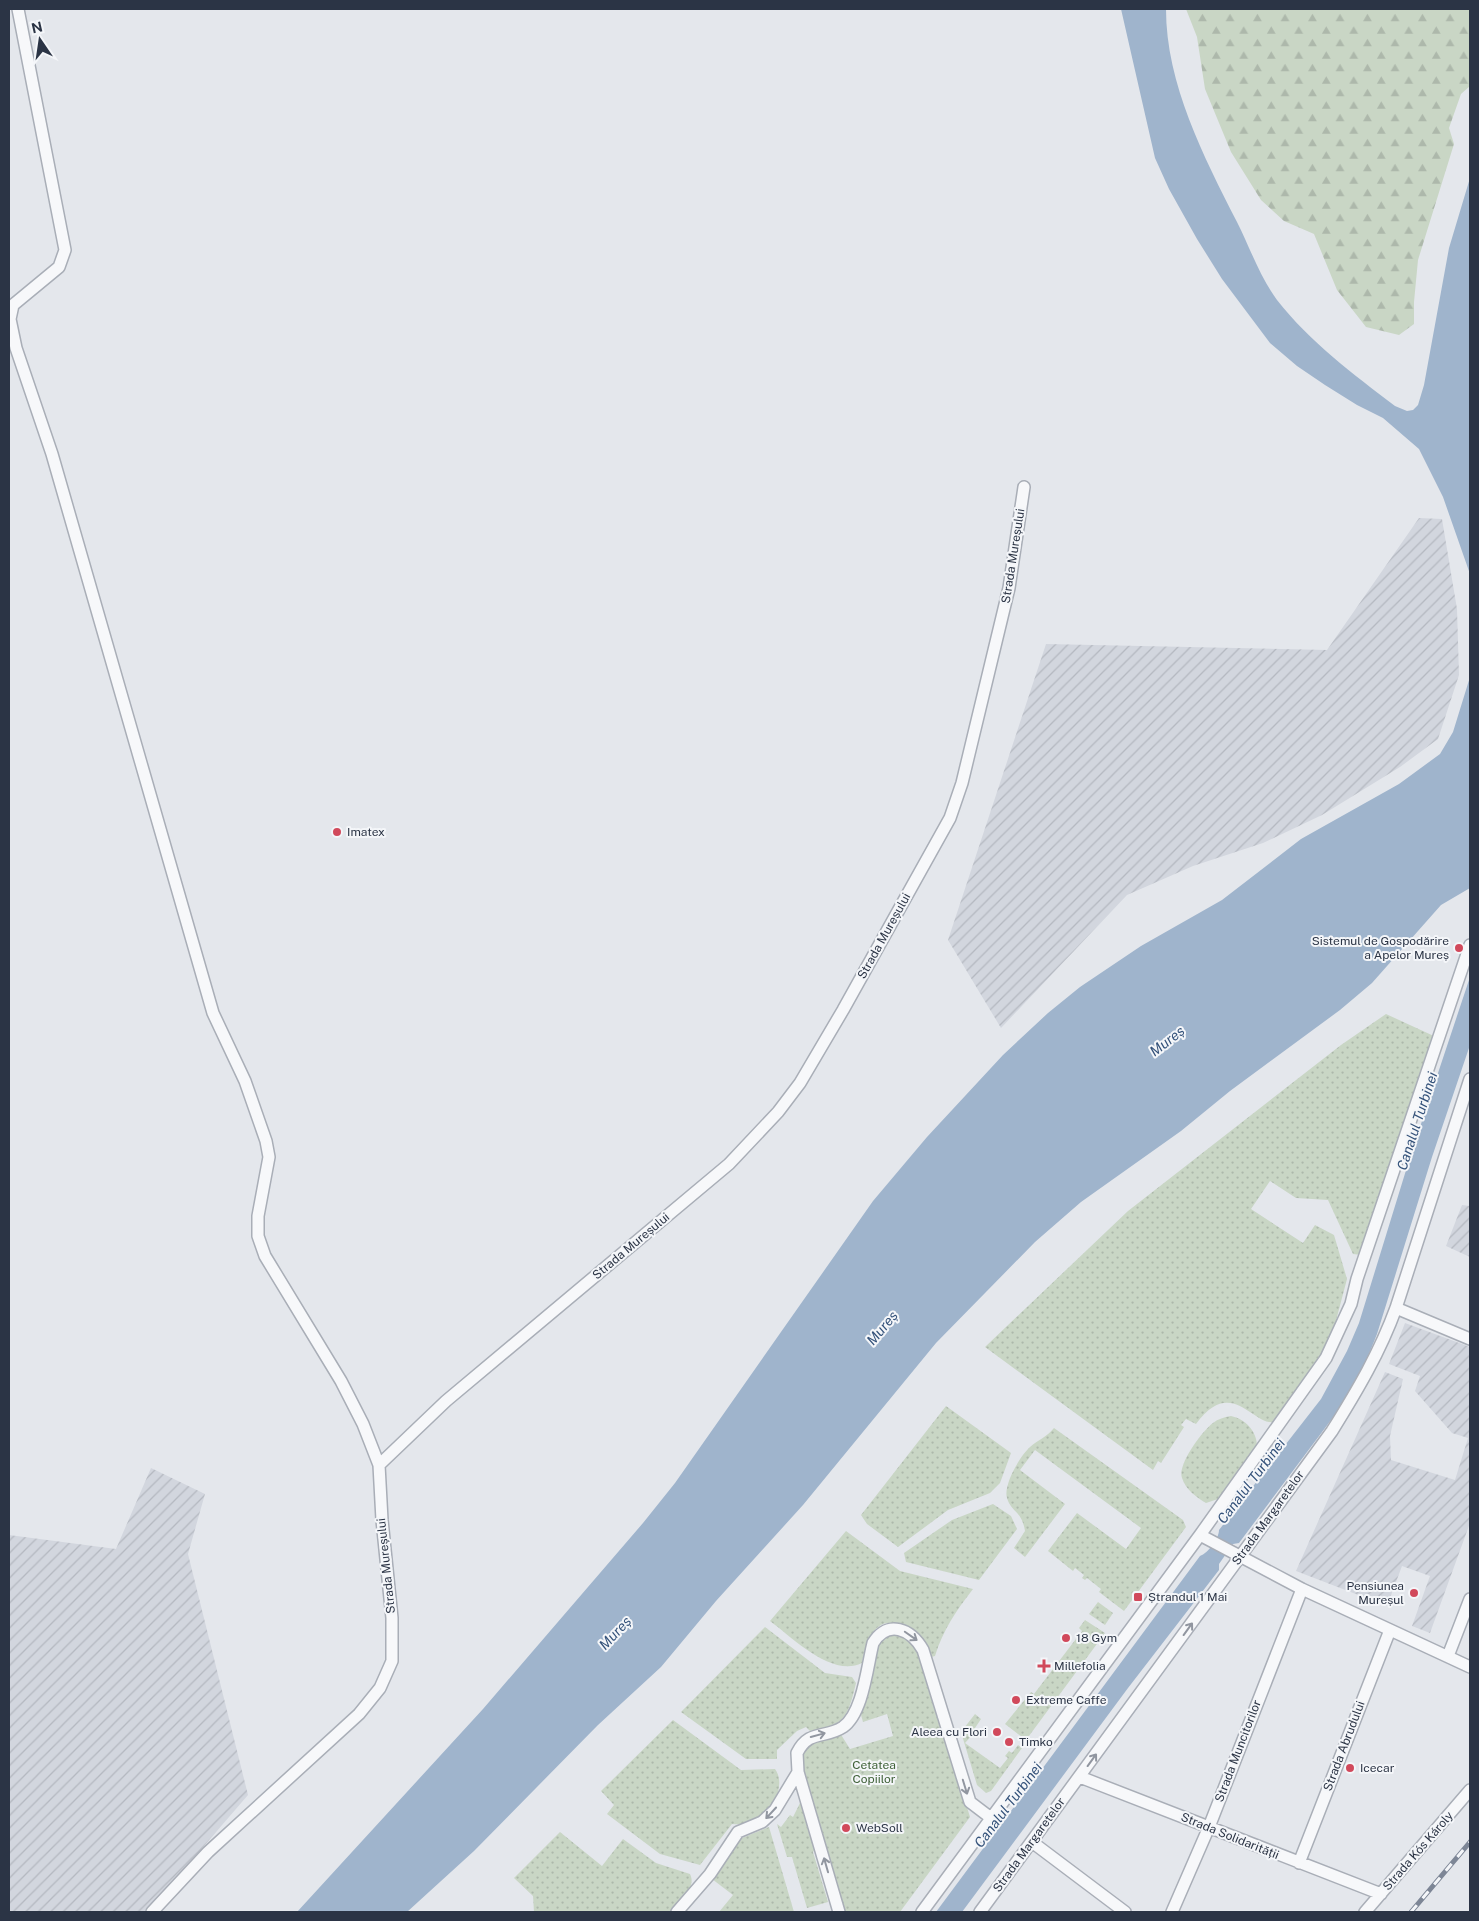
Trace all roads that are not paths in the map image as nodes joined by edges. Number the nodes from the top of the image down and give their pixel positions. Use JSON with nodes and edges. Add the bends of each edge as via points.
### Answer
{"nodes":[{"id":1,"x":18,"y":9,"type":"edge"},
{"id":2,"x":1024,"y":487,"type":"dead end"},
{"id":3,"x":1470,"y":945,"type":"edge"},
{"id":4,"x":1470,"y":1079,"type":"edge"},
{"id":5,"x":1396,"y":1308,"type":"junction"},
{"id":6,"x":1470,"y":1339,"type":"edge"},
{"id":7,"x":378,"y":1465,"type":"junction"},
{"id":8,"x":1204,"y":1537,"type":"junction"},
{"id":9,"x":1235,"y":1554,"type":"junction"},
{"id":10,"x":1302,"y":1589,"type":"junction"},
{"id":11,"x":1470,"y":1598,"type":"edge"},
{"id":12,"x":1390,"y":1630,"type":"junction"},
{"id":13,"x":1448,"y":1656,"type":"junction"},
{"id":14,"x":1470,"y":1667,"type":"edge"},
{"id":15,"x":798,"y":1772,"type":"junction"},
{"id":16,"x":1080,"y":1777,"type":"junction"},
{"id":17,"x":1470,"y":1790,"type":"edge"},
{"id":18,"x":992,"y":1818,"type":"junction"},
{"id":19,"x":1209,"y":1827,"type":"junction"},
{"id":20,"x":1032,"y":1842,"type":"junction"},
{"id":21,"x":1299,"y":1863,"type":"junction"},
{"id":22,"x":1381,"y":1894,"type":"junction"},
{"id":23,"x":152,"y":1912,"type":"edge"},
{"id":24,"x":677,"y":1912,"type":"edge"},
{"id":25,"x":839,"y":1912,"type":"edge"},
{"id":26,"x":922,"y":1912,"type":"edge"},
{"id":27,"x":980,"y":1912,"type":"edge"},
{"id":28,"x":1125,"y":1912,"type":"edge"},
{"id":29,"x":1172,"y":1912,"type":"edge"},
{"id":30,"x":1365,"y":1912,"type":"edge"}],
"edges":[{"from":1,"to":7,"type":"street","via":[[65,250],[59,267],[10,310],[16,348],[52,454],[213,1013],[245,1081],[266,1141],[268,1156],[258,1236],[265,1256],[363,1424]]},
{"from":2,"to":7,"type":"street","name":"Strada Mureșului","via":[[1009,588],[962,783],[950,818],[800,1083],[729,1164],[446,1401]]},
{"from":3,"to":8,"type":"street","via":[[1338,1333],[1326,1358]]},
{"from":4,"to":5,"type":"street","name":"Strada Margaretelor"},
{"from":5,"to":6,"type":"street"},
{"from":5,"to":9,"type":"street","name":"Strada Margaretelor","via":[[1374,1362],[1332,1431]]},
{"from":7,"to":23,"type":"street","name":"Strada Mureșului","via":[[393,1640],[392,1661],[380,1688],[359,1714],[208,1852]]},
{"from":8,"to":9,"type":"street"},
{"from":8,"to":18,"type":"street"},
{"from":9,"to":10,"type":"street"},
{"from":16,"to":9,"type":"street","name":"Strada Margaretelor","one_way":true},
{"from":10,"to":12,"type":"street"},
{"from":10,"to":19,"type":"street","name":"Strada Muncitorilor"},
{"from":11,"to":13,"type":"street"},
{"from":12,"to":13,"type":"street"},
{"from":12,"to":21,"type":"street","name":"Strada Abrudului"},
{"from":13,"to":14,"type":"street"},
{"from":15,"to":18,"type":"street","one_way":true,"via":[[797,1753],[801,1744],[808,1738],[844,1726],[856,1713],[873,1643],[886,1630],[898,1629],[913,1636],[923,1650],[970,1802]]},
{"from":15,"to":24,"type":"street","one_way":true,"via":[[775,1810],[762,1822],[738,1832],[710,1874]]},
{"from":25,"to":15,"type":"street","one_way":true},
{"from":16,"to":19,"type":"street","name":"Strada Solidarității"},
{"from":16,"to":20,"type":"street","name":"Strada Margaretelor"},
{"from":17,"to":22,"type":"street","name":"Strada Kós Károly"},
{"from":18,"to":26,"type":"street"},
{"from":19,"to":21,"type":"street","name":"Strada Solidarității"},
{"from":19,"to":29,"type":"street","name":"Strada Muncitorilor"},
{"from":20,"to":27,"type":"street","name":"Strada Margaretelor"},
{"from":20,"to":28,"type":"street"},
{"from":21,"to":22,"type":"street","name":"Strada Solidarității"},
{"from":22,"to":30,"type":"street","name":"Strada Kós Károly"}]}
